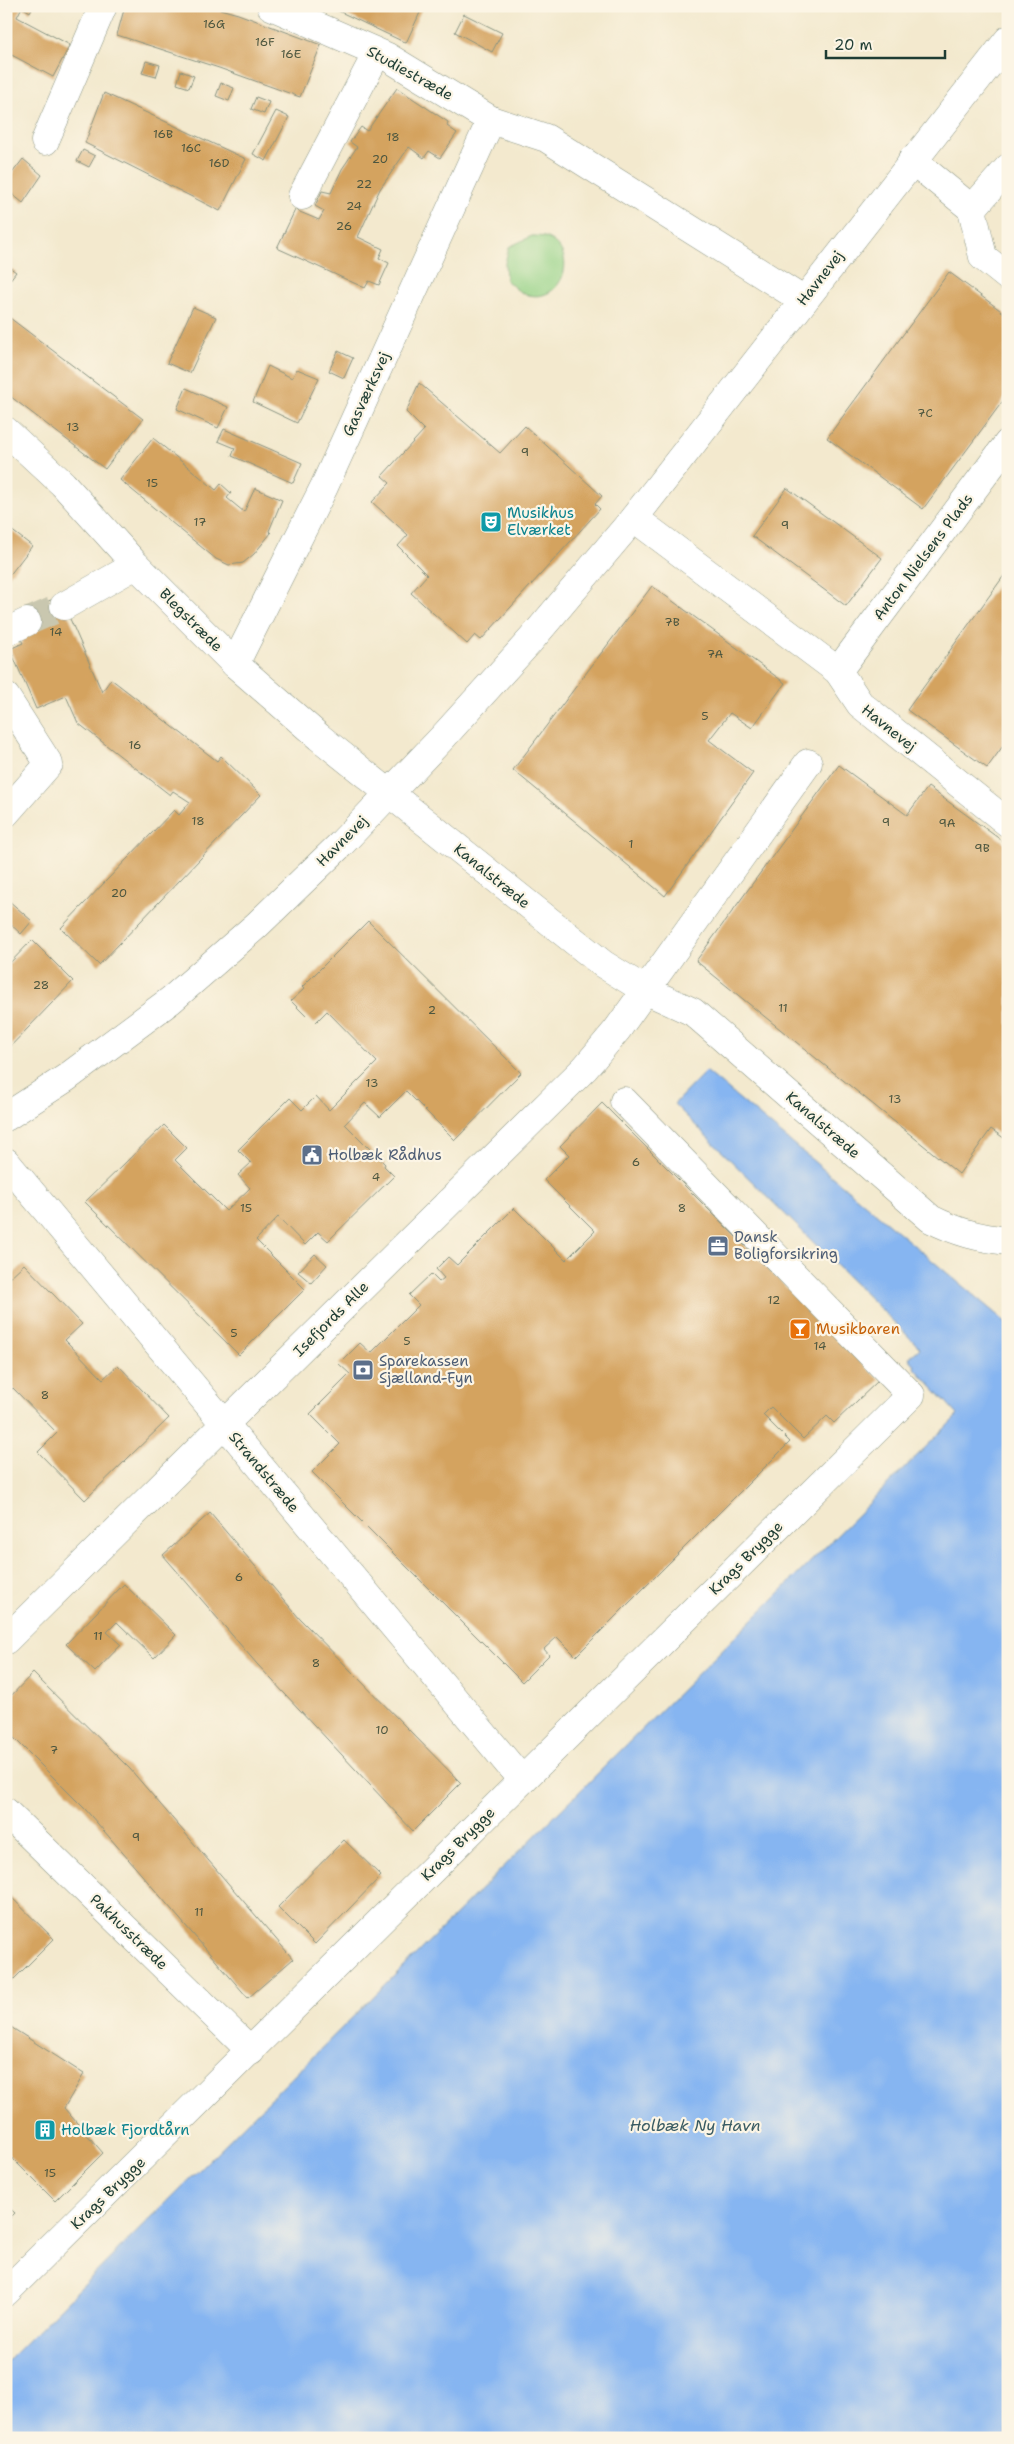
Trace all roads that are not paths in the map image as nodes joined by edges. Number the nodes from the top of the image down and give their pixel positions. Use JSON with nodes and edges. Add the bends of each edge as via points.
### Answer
{"nodes":[{"id":1,"x":103,"y":6,"type":"edge"},
{"id":2,"x":274,"y":7,"type":"edge"},
{"id":3,"x":1008,"y":40,"type":"edge"},
{"id":4,"x":377,"y":53,"type":"junction"},
{"id":5,"x":491,"y":120,"type":"junction"},
{"id":6,"x":45,"y":141,"type":"dead end"},
{"id":7,"x":912,"y":160,"type":"junction"},
{"id":8,"x":1008,"y":168,"type":"edge"},
{"id":9,"x":302,"y":196,"type":"dead end"},
{"id":10,"x":972,"y":209,"type":"junction"},
{"id":11,"x":1008,"y":277,"type":"edge"},
{"id":12,"x":803,"y":300,"type":"junction"},
{"id":13,"x":6,"y":431,"type":"edge"},
{"id":14,"x":1008,"y":442,"type":"edge"},
{"id":15,"x":634,"y":518,"type":"junction"},
{"id":16,"x":136,"y":565,"type":"junction"},
{"id":17,"x":64,"y":606,"type":"tunnel mouth"},
{"id":18,"x":235,"y":664,"type":"junction"},
{"id":19,"x":838,"y":671,"type":"junction"},
{"id":20,"x":6,"y":697,"type":"edge"},
{"id":21,"x":808,"y":763,"type":"dead end"},
{"id":22,"x":389,"y":794,"type":"junction"},
{"id":23,"x":6,"y":814,"type":"edge"},
{"id":24,"x":1008,"y":823,"type":"edge"},
{"id":25,"x":646,"y":990,"type":"junction"},
{"id":26,"x":624,"y":1101,"type":"dead end"},
{"id":27,"x":6,"y":1117,"type":"edge"},
{"id":28,"x":6,"y":1162,"type":"edge"},
{"id":29,"x":1008,"y":1241,"type":"edge"},
{"id":30,"x":224,"y":1424,"type":"junction"},
{"id":31,"x":6,"y":1640,"type":"edge"},
{"id":32,"x":522,"y":1780,"type":"junction"},
{"id":33,"x":6,"y":1812,"type":"edge"},
{"id":34,"x":251,"y":2051,"type":"junction"},
{"id":35,"x":6,"y":2292,"type":"edge"}],
"edges":[{"from":1,"to":6,"type":"street"},
{"from":2,"to":4,"type":"street","name":"Studiestræde"},
{"from":3,"to":7,"type":"street","name":"Havnevej"},
{"from":4,"to":5,"type":"street","name":"Studiestræde"},
{"from":4,"to":9,"type":"street"},
{"from":5,"to":12,"type":"street","name":"Studiestræde","via":[[546,138]]},
{"from":5,"to":18,"type":"street","name":"Gasværksvej","via":[[324,487]]},
{"from":7,"to":10,"type":"street"},
{"from":7,"to":12,"type":"street","name":"Havnevej"},
{"from":8,"to":10,"type":"street"},
{"from":10,"to":11,"type":"street","via":[[983,257]]},
{"from":12,"to":15,"type":"street","name":"Havnevej"},
{"from":13,"to":16,"type":"street","name":"Blegstræde","via":[[63,484]]},
{"from":14,"to":19,"type":"street","name":"Anton Nielsens Plads"},
{"from":15,"to":19,"type":"street","name":"Havnevej"},
{"from":15,"to":22,"type":"street","name":"Havnevej","via":[[530,641]]},
{"from":16,"to":17,"type":"street"},
{"from":16,"to":18,"type":"street","name":"Blegstræde"},
{"from":18,"to":22,"type":"street","name":"Blegstræde"},
{"from":19,"to":24,"type":"street","name":"Havnevej","via":[[860,704]]},
{"from":20,"to":23,"type":"street","via":[[49,764]]},
{"from":21,"to":25,"type":"street"},
{"from":22,"to":25,"type":"street","name":"Kanalstræde","via":[[602,964]]},
{"from":22,"to":27,"type":"street","name":"Havnevej","via":[[257,925],[171,1000],[66,1078]]},
{"from":25,"to":29,"type":"street","name":"Kanalstræde","via":[[694,1012],[931,1219],[978,1238]]},
{"from":25,"to":30,"type":"street","name":"Isefjords Alle","via":[[618,1030],[585,1068]]},
{"from":26,"to":32,"type":"street","name":"Krags Brygge","via":[[911,1395]]},
{"from":28,"to":30,"type":"street","name":"Strandstræde"},
{"from":30,"to":31,"type":"street","name":"Isefjords Alle"},
{"from":30,"to":32,"type":"street","name":"Strandstræde"},
{"from":32,"to":34,"type":"street","name":"Krags Brygge"},
{"from":33,"to":34,"type":"street","name":"Pakhusstræde"},
{"from":34,"to":35,"type":"street","name":"Krags Brygge"}]}
